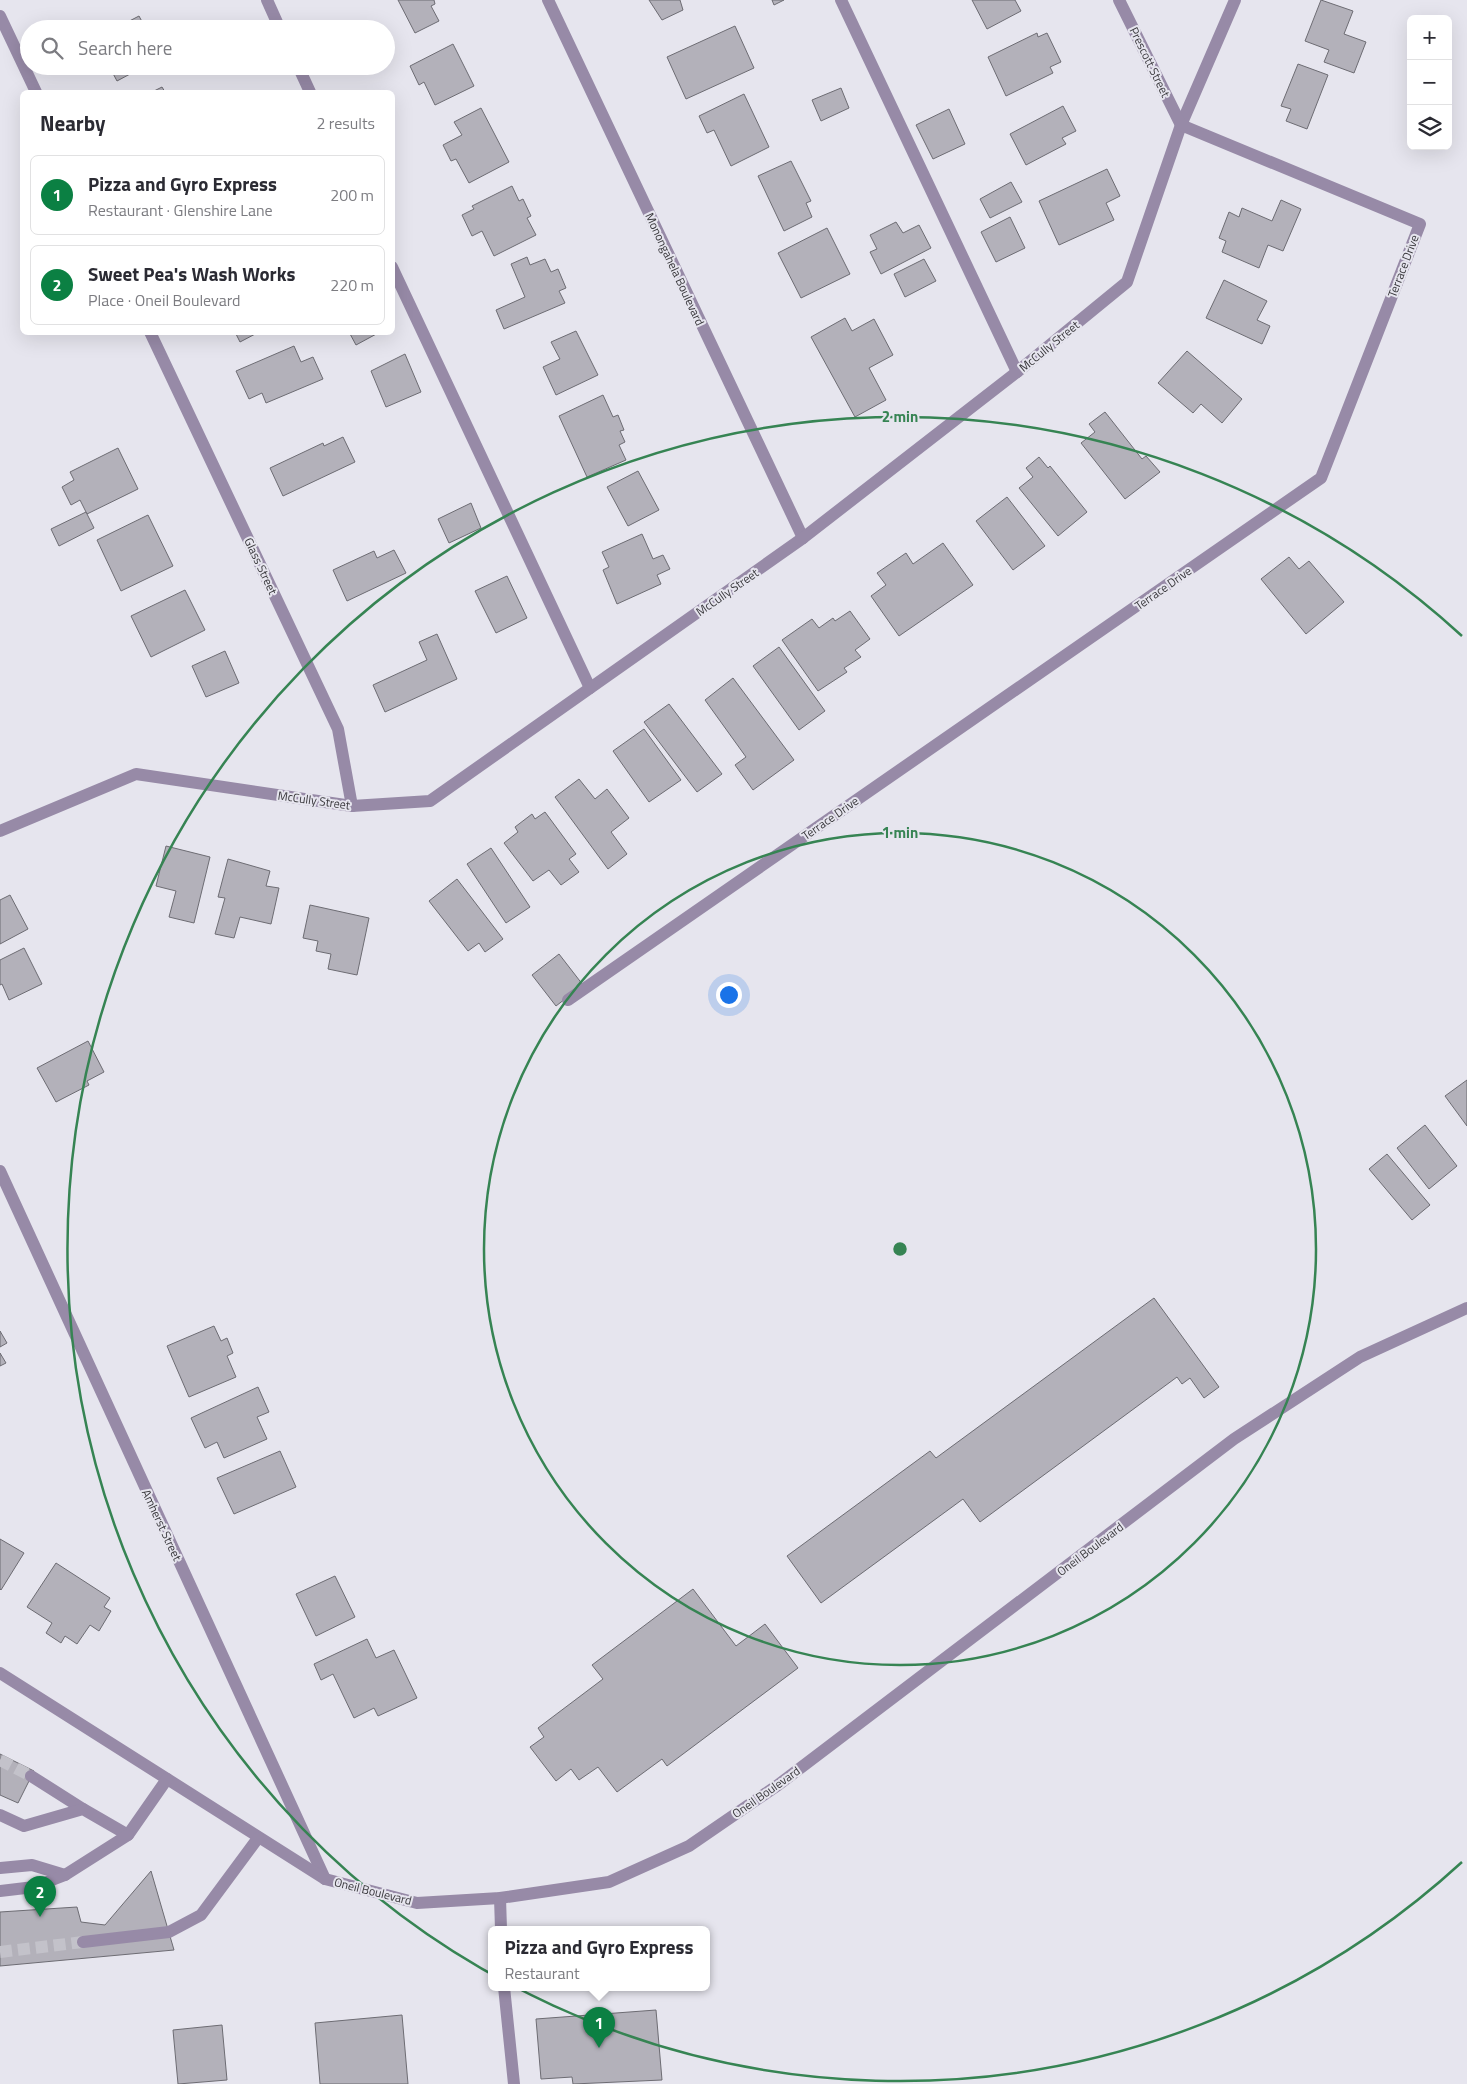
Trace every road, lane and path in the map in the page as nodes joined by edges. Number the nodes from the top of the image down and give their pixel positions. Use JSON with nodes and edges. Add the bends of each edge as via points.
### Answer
{"nodes":[{"id":1,"x":267,"y":0,"type":"edge"},
{"id":2,"x":548,"y":0,"type":"edge"},
{"id":3,"x":841,"y":0,"type":"edge"},
{"id":4,"x":1120,"y":0,"type":"edge"},
{"id":5,"x":1235,"y":0,"type":"edge"},
{"id":6,"x":0,"y":16,"type":"edge"},
{"id":7,"x":276,"y":20,"type":"edge"},
{"id":8,"x":20,"y":58,"type":"edge"},
{"id":9,"x":28,"y":75,"type":"edge"},
{"id":10,"x":302,"y":75,"type":"edge"},
{"id":11,"x":35,"y":90,"type":"edge"},
{"id":12,"x":309,"y":90,"type":"edge"},
{"id":13,"x":1181,"y":125,"type":"junction"},
{"id":14,"x":395,"y":274,"type":"edge"},
{"id":15,"x":151,"y":335,"type":"edge"},
{"id":16,"x":1017,"y":372,"type":"junction"},
{"id":17,"x":803,"y":538,"type":"junction"},
{"id":18,"x":590,"y":688,"type":"junction"},
{"id":19,"x":352,"y":806,"type":"junction"},
{"id":20,"x":0,"y":831,"type":"edge"},
{"id":21,"x":568,"y":1000,"type":"dead end"},
{"id":22,"x":0,"y":1171,"type":"edge"},
{"id":23,"x":1467,"y":1308,"type":"edge"},
{"id":24,"x":0,"y":1673,"type":"edge"},
{"id":25,"x":31,"y":1776,"type":"tunnel mouth"},
{"id":26,"x":167,"y":1780,"type":"junction"},
{"id":27,"x":83,"y":1809,"type":"junction"},
{"id":28,"x":0,"y":1815,"type":"edge"},
{"id":29,"x":128,"y":1835,"type":"junction"},
{"id":30,"x":258,"y":1838,"type":"junction"},
{"id":31,"x":0,"y":1868,"type":"edge"},
{"id":32,"x":65,"y":1875,"type":"junction"},
{"id":33,"x":325,"y":1879,"type":"junction"},
{"id":34,"x":0,"y":1890,"type":"edge"},
{"id":35,"x":500,"y":1898,"type":"junction"},
{"id":36,"x":501,"y":1926,"type":"edge"},
{"id":37,"x":83,"y":1942,"type":"tunnel mouth"},
{"id":38,"x":504,"y":1991,"type":"edge"},
{"id":39,"x":514,"y":2084,"type":"edge"}],
"edges":[{"from":1,"to":7,"type":"street"},
{"from":2,"to":17,"type":"street","name":"Monongahela Boulevard"},
{"from":3,"to":16,"type":"street"},
{"from":4,"to":13,"type":"street","name":"Prescott Street"},
{"from":5,"to":13,"type":"street","name":"McCully Street"},
{"from":6,"to":8,"type":"street"},
{"from":9,"to":11,"type":"street"},
{"from":10,"to":12,"type":"street"},
{"from":13,"to":16,"type":"street","name":"McCully Street","via":[[1127,282]]},
{"from":13,"to":21,"type":"street","name":"Terrace Drive","via":[[1420,224],[1321,478]]},
{"from":14,"to":18,"type":"street"},
{"from":15,"to":19,"type":"street","name":"Glass Street","via":[[338,729]]},
{"from":16,"to":17,"type":"street","name":"McCully Street"},
{"from":17,"to":18,"type":"street","name":"McCully Street"},
{"from":18,"to":19,"type":"street","name":"McCully Street","via":[[430,801]]},
{"from":19,"to":20,"type":"street","name":"McCully Street","via":[[136,774]]},
{"from":22,"to":33,"type":"street","name":"Amherst Street"},
{"from":23,"to":35,"type":"street","name":"Oneil Boulevard","via":[[1360,1357],[1234,1439],[778,1785],[689,1846],[609,1882]]},
{"from":24,"to":26,"type":"street","name":"Oneil Boulevard"},
{"from":25,"to":27,"type":"street"},
{"from":26,"to":29,"type":"street"},
{"from":26,"to":30,"type":"street","name":"Oneil Boulevard"},
{"from":27,"to":28,"type":"street","via":[[24,1826]]},
{"from":27,"to":29,"type":"street"},
{"from":29,"to":32,"type":"street"},
{"from":30,"to":33,"type":"street","name":"Oneil Boulevard"},
{"from":30,"to":37,"type":"street","via":[[201,1915],[169,1932]]},
{"from":31,"to":32,"type":"street","via":[[32,1865]]},
{"from":32,"to":34,"type":"street","via":[[34,1887]]},
{"from":33,"to":35,"type":"street","name":"Oneil Boulevard","via":[[417,1903]]},
{"from":35,"to":36,"type":"street"},
{"from":38,"to":39,"type":"street"}]}
